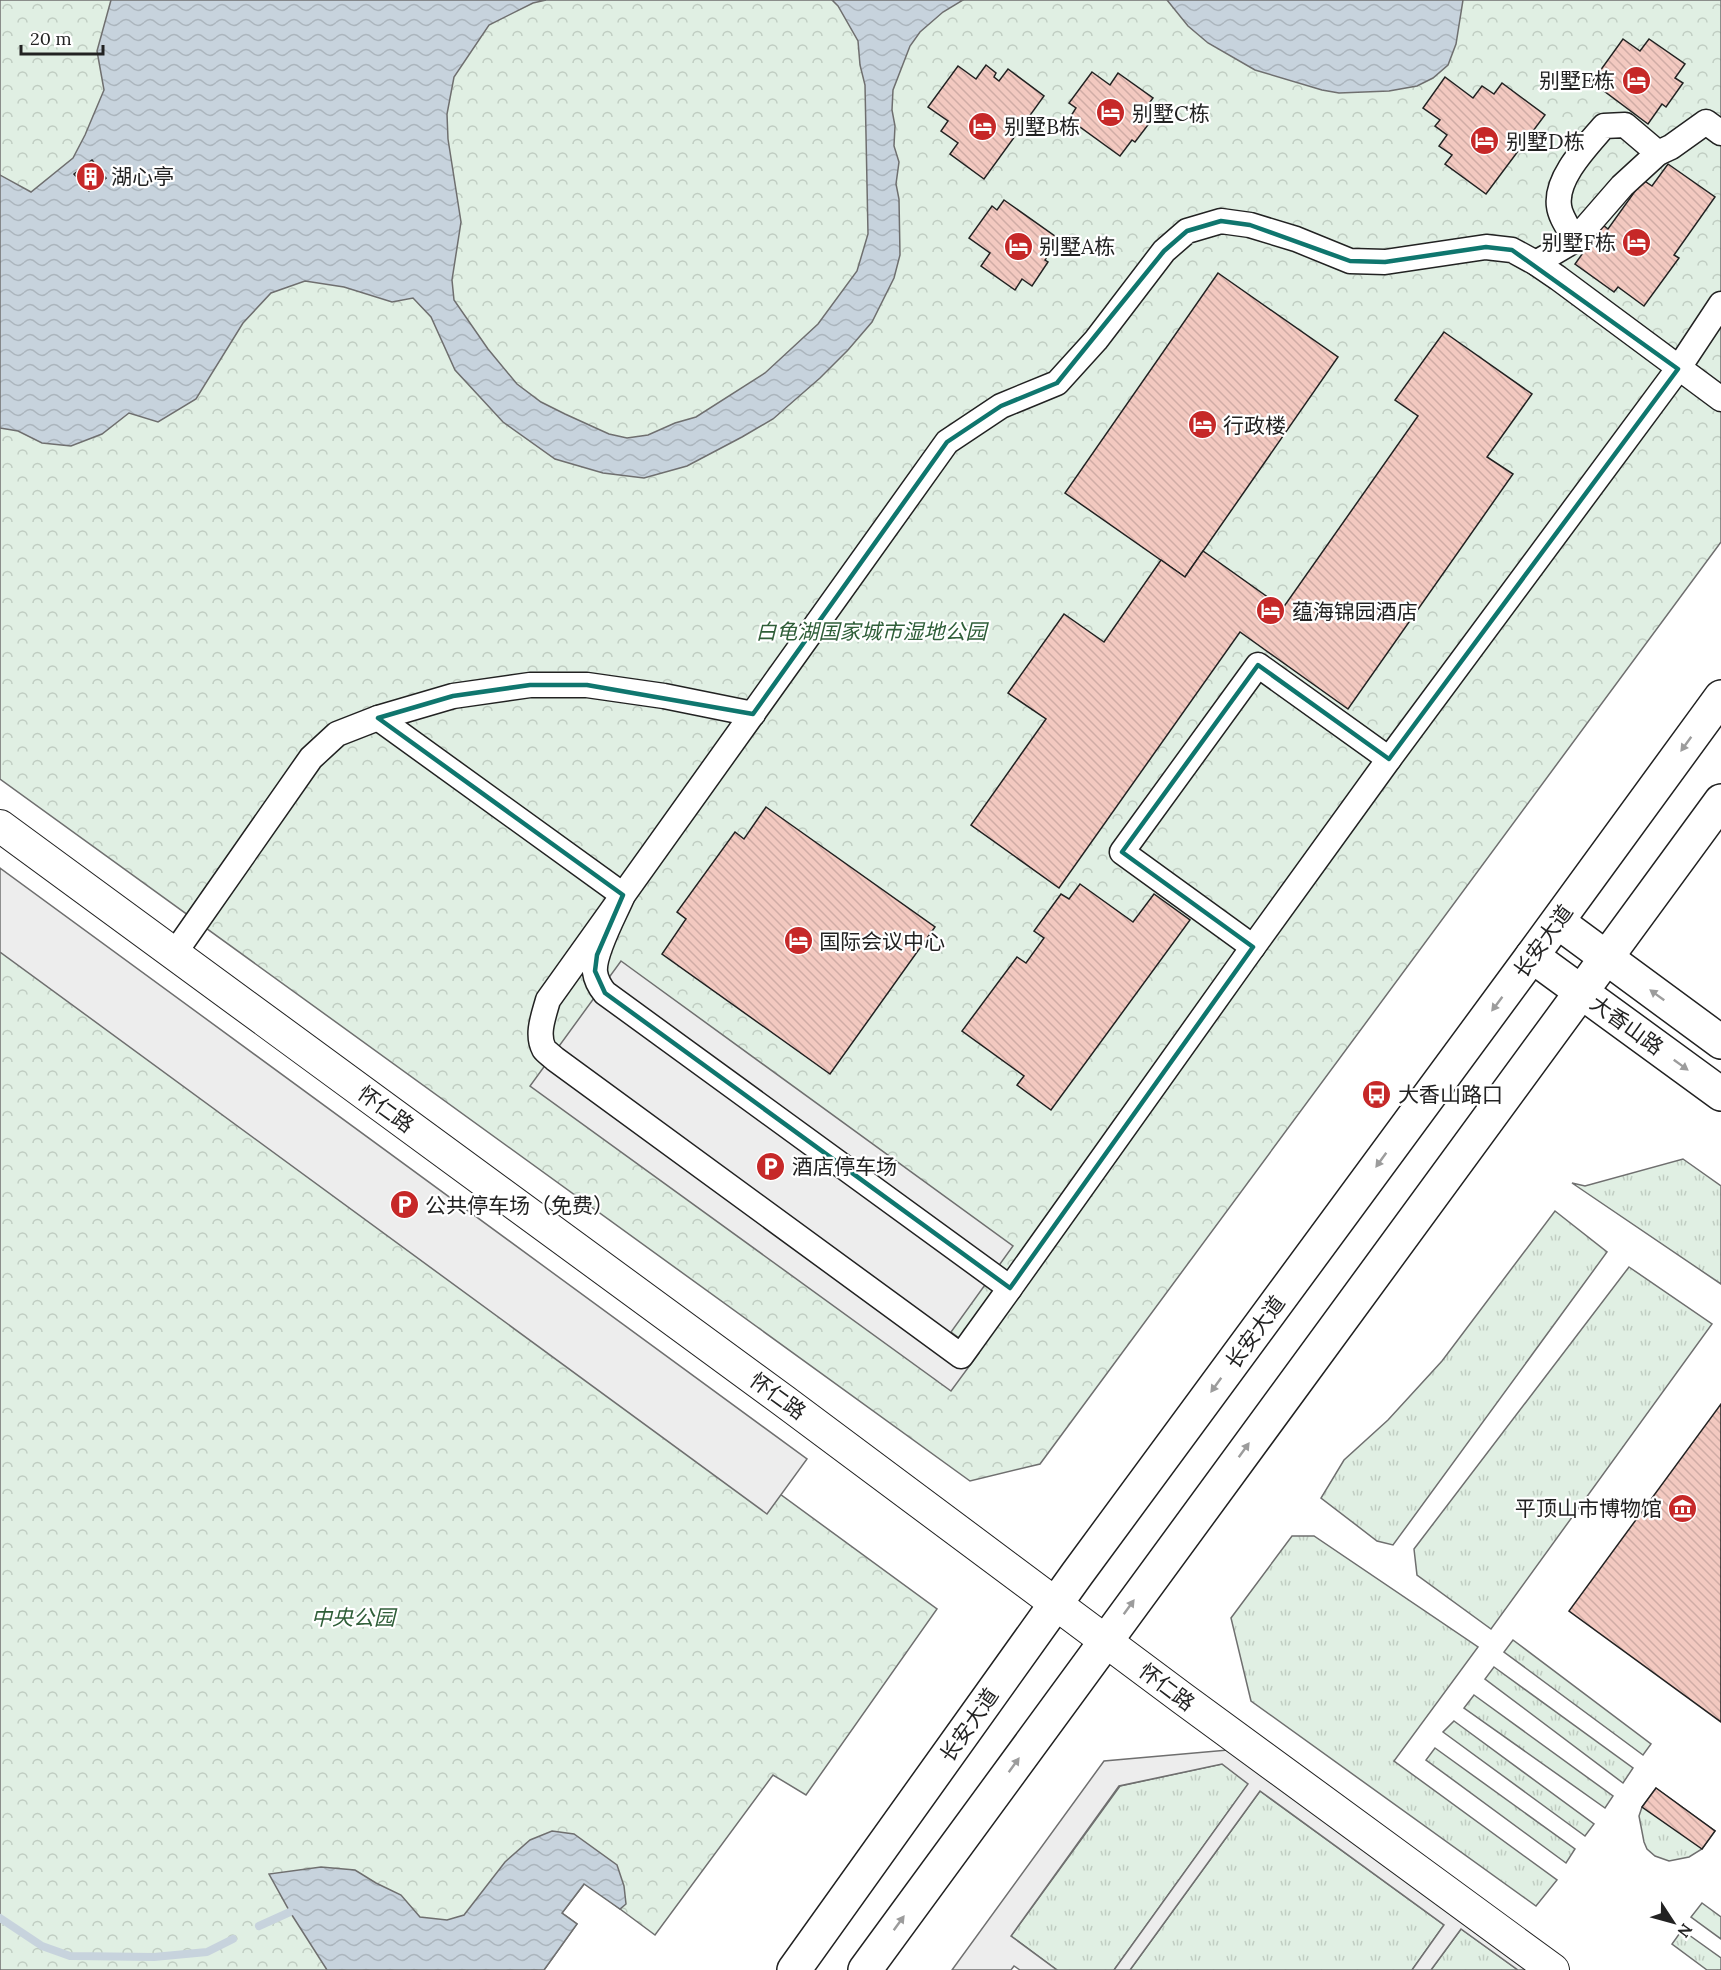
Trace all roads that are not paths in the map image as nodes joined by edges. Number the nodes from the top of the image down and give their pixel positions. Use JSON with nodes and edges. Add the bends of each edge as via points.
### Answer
{"nodes":[{"id":1,"x":1721,"y":134,"type":"edge"},
{"id":2,"x":1658,"y":153,"type":"junction"},
{"id":3,"x":1575,"y":240,"type":"junction"},
{"id":4,"x":1536,"y":263,"type":"junction"},
{"id":5,"x":1721,"y":304,"type":"edge"},
{"id":6,"x":1678,"y":369,"type":"junction"},
{"id":7,"x":1721,"y":399,"type":"edge"},
{"id":8,"x":1721,"y":697,"type":"edge"},
{"id":9,"x":753,"y":714,"type":"junction"},
{"id":10,"x":378,"y":718,"type":"junction"},
{"id":11,"x":1389,"y":759,"type":"junction"},
{"id":12,"x":1721,"y":801,"type":"edge"},
{"id":13,"x":0,"y":826,"type":"edge"},
{"id":14,"x":623,"y":895,"type":"junction"},
{"id":15,"x":1558,"y":922,"type":"junction"},
{"id":16,"x":1253,"y":947,"type":"junction"},
{"id":17,"x":174,"y":954,"type":"junction"},
{"id":18,"x":1533,"y":956,"type":"junction"},
{"id":19,"x":1606,"y":958,"type":"junction"},
{"id":20,"x":1580,"y":992,"type":"junction"},
{"id":21,"x":1721,"y":1042,"type":"edge"},
{"id":22,"x":1721,"y":1094,"type":"edge"},
{"id":23,"x":1010,"y":1288,"type":"junction"},
{"id":24,"x":1055,"y":1604,"type":"junction"},
{"id":25,"x":1105,"y":1641,"type":"junction"},
{"id":26,"x":794,"y":1970,"type":"edge"},
{"id":27,"x":865,"y":1970,"type":"edge"},
{"id":28,"x":1553,"y":1970,"type":"edge"}],
"edges":[{"from":1,"to":2,"type":"street","via":[[1706,122]]},
{"from":2,"to":3,"type":"street","via":[[1622,186]]},
{"from":2,"to":3,"type":"street","via":[[1625,125],[1604,126],[1558,189],[1559,208]]},
{"from":3,"to":4,"type":"street"},
{"from":4,"to":6,"type":"street"},
{"from":4,"to":9,"type":"street","via":[[1512,250],[1486,247],[1385,262],[1350,261],[1250,225],[1221,220],[1187,231],[1164,251],[1096,340],[1057,383],[1001,406],[947,442]]},
{"from":5,"to":6,"type":"street"},
{"from":6,"to":7,"type":"street"},
{"from":6,"to":11,"type":"street"},
{"from":8,"to":15,"type":"main road","name":"长安大道","one_way":true},
{"from":9,"to":10,"type":"street","via":[[587,684],[530,686],[453,696]]},
{"from":9,"to":14,"type":"street"},
{"from":10,"to":14,"type":"street"},
{"from":10,"to":17,"type":"street","via":[[337,734],[311,758]]},
{"from":11,"to":16,"type":"street"},
{"from":11,"to":16,"type":"street","via":[[1258,665],[1122,852]]},
{"from":12,"to":19,"type":"main road"},
{"from":13,"to":17,"type":"street","name":"怀仁路"},
{"from":14,"to":23,"type":"street","via":[[597,955],[597,982],[604,993]]},
{"from":14,"to":23,"type":"street","via":[[548,1000],[542,1020],[544,1049],[961,1356]]},
{"from":15,"to":18,"type":"main road","name":"长安大道"},
{"from":15,"to":19,"type":"main road","name":"大香山路"},
{"from":16,"to":23,"type":"street"},
{"from":17,"to":24,"type":"street","name":"怀仁路"},
{"from":18,"to":20,"type":"main road","name":"大香山路"},
{"from":18,"to":24,"type":"main road","name":"长安大道","one_way":true},
{"from":19,"to":20,"type":"main road"},
{"from":21,"to":19,"type":"main road","name":"大香山路","one_way":true},
{"from":20,"to":22,"type":"main road","name":"大香山路","one_way":true},
{"from":25,"to":20,"type":"main road","one_way":true},
{"from":24,"to":25,"type":"street","name":"怀仁路"},
{"from":24,"to":26,"type":"main road","name":"长安大道"},
{"from":27,"to":25,"type":"main road","one_way":true},
{"from":25,"to":28,"type":"street","name":"怀仁路"}]}
